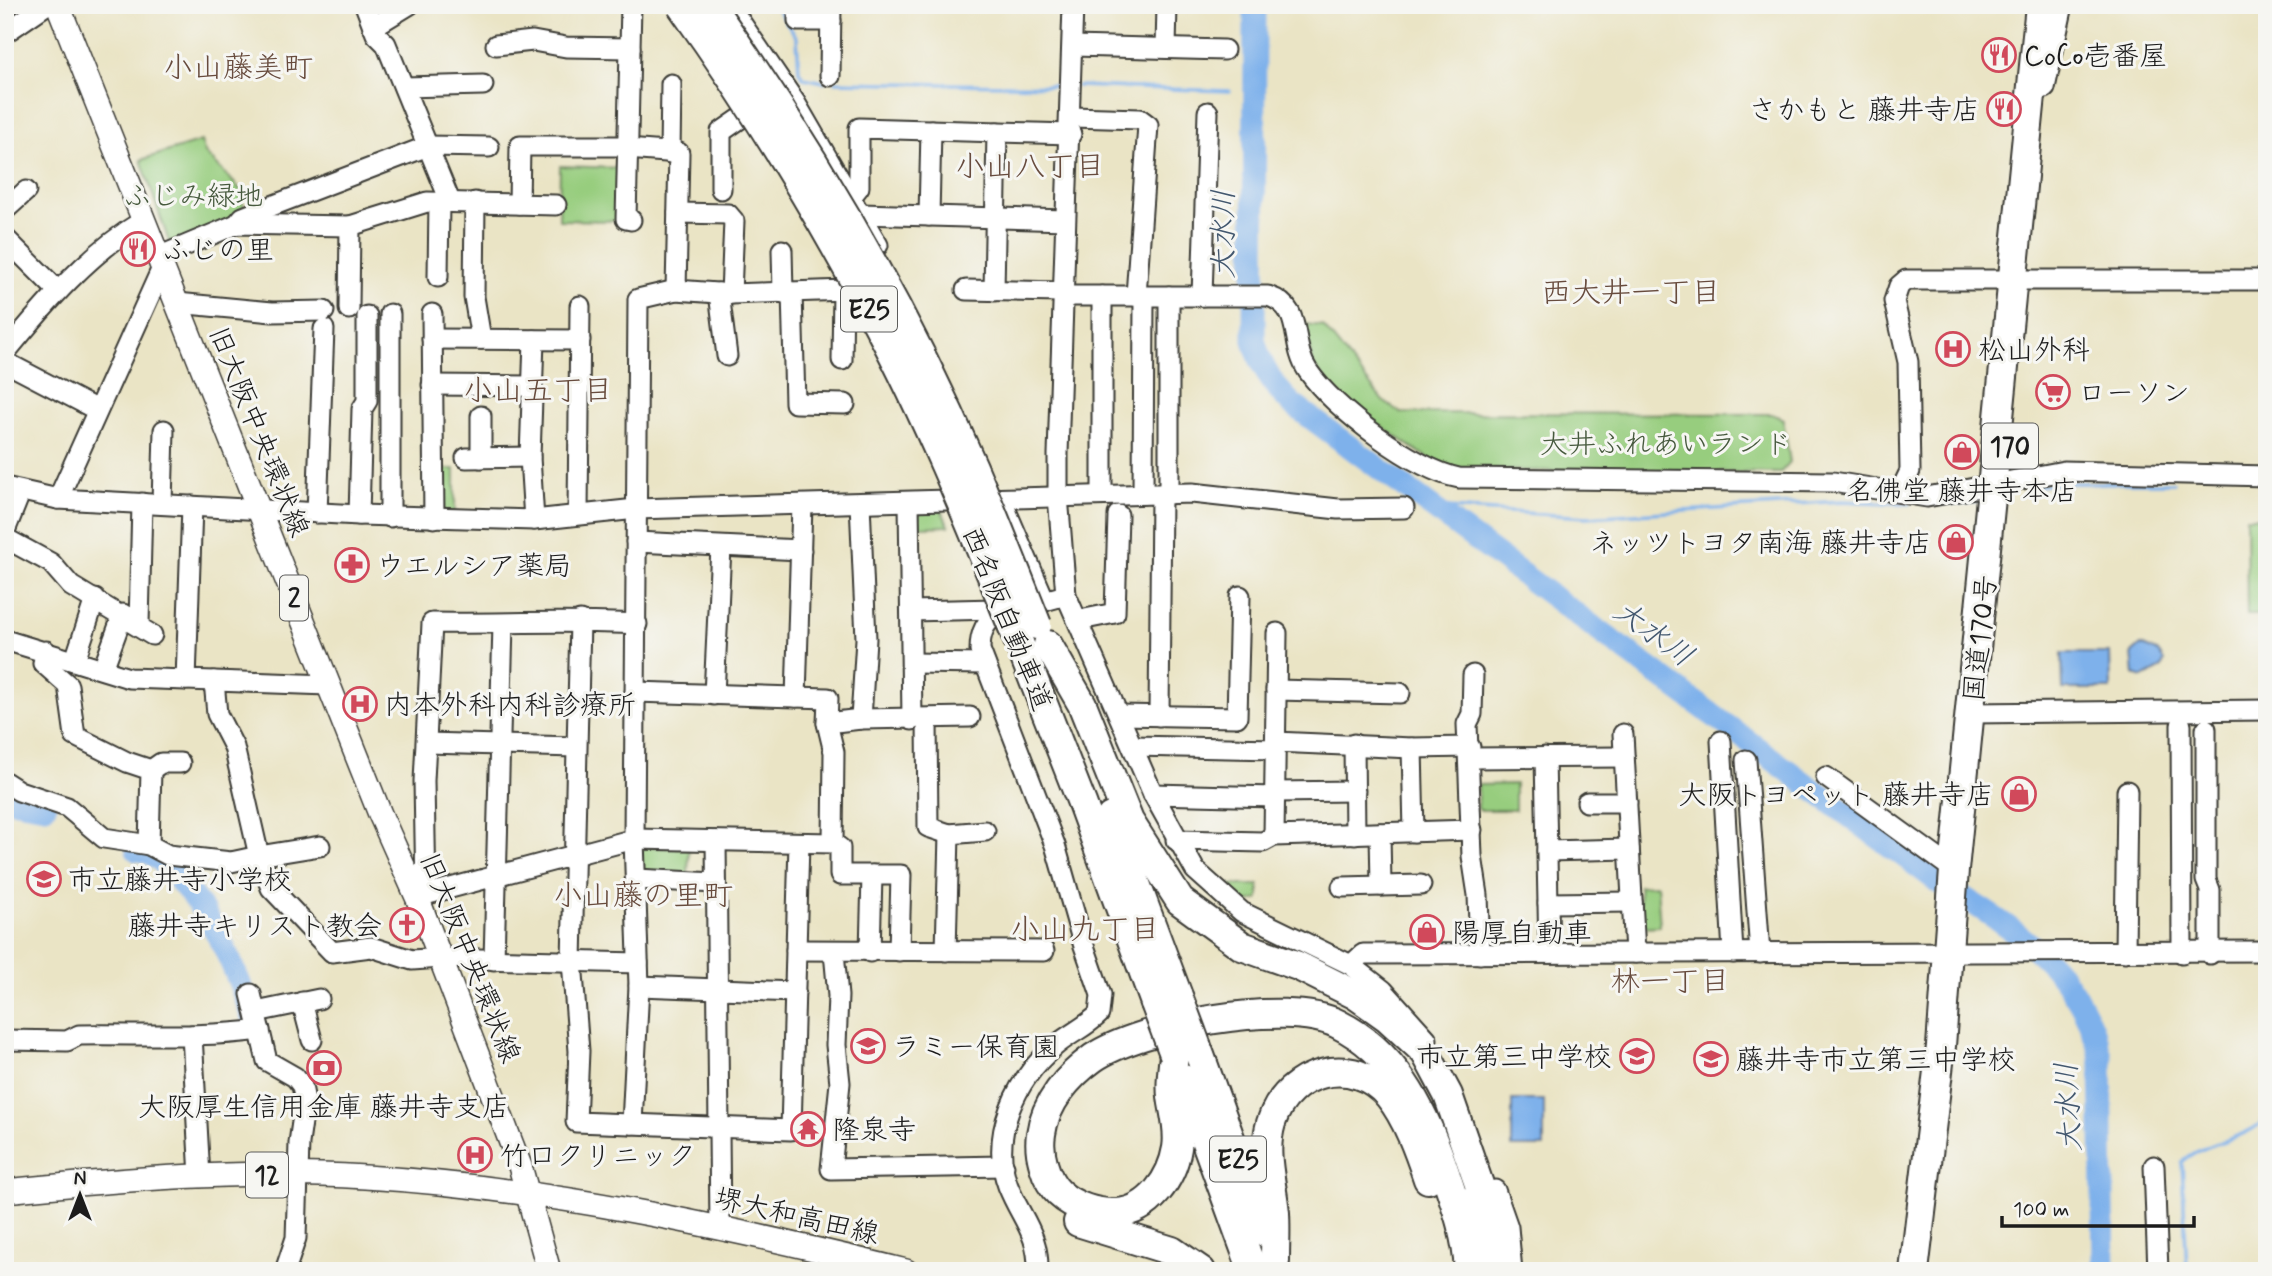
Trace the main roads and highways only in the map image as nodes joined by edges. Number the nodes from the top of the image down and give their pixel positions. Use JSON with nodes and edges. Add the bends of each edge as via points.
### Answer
{"nodes":[{"id":1,"x":58,"y":5,"type":"edge"},
{"id":2,"x":681,"y":5,"type":"edge"},
{"id":3,"x":710,"y":5,"type":"edge"},
{"id":4,"x":2040,"y":5,"type":"edge"},
{"id":5,"x":2052,"y":5,"type":"edge"},
{"id":6,"x":2020,"y":278,"type":"junction"},
{"id":7,"x":1023,"y":621,"type":"junction"},
{"id":8,"x":1957,"y":952,"type":"junction"},
{"id":9,"x":1185,"y":1050,"type":"junction"},
{"id":10,"x":5,"y":1191,"type":"edge"},
{"id":11,"x":528,"y":1192,"type":"junction"},
{"id":12,"x":1502,"y":1267,"type":"edge"},
{"id":13,"x":1269,"y":1268,"type":"edge"},
{"id":14,"x":550,"y":1271,"type":"edge"},
{"id":15,"x":906,"y":1271,"type":"edge"},
{"id":16,"x":1201,"y":1271,"type":"edge"},
{"id":17,"x":1460,"y":1271,"type":"edge"},
{"id":18,"x":1469,"y":1271,"type":"edge"},
{"id":19,"x":1914,"y":1271,"type":"edge"},
{"id":20,"x":1933,"y":1271,"type":"edge"}],
"edges":[{"from":1,"to":11,"type":"main road","name":"旧大阪中央環状線","number":"2","via":[[328,685],[422,896]]},
{"from":2,"to":7,"type":"highway","name":"西名阪自動車道","number":"E25","bridge":true,"via":[[776,147],[879,326]]},
{"from":3,"to":7,"type":"highway","name":"西名阪自動車道","number":"E25","bridge":true,"via":[[793,128],[895,306],[972,466]]},
{"from":4,"to":6,"type":"highway","name":"国道170号","number":"170"},
{"from":5,"to":6,"type":"highway","name":"国道170号","number":"170"},
{"from":6,"to":8,"type":"highway","name":"国道170号","number":"170"},
{"from":7,"to":9,"type":"highway","name":"西名阪自動車道","number":"E25","bridge":true,"via":[[1082,803]]},
{"from":7,"to":12,"type":"highway","via":[[1082,704],[1129,821],[1180,901],[1242,946],[1356,995],[1424,1052],[1452,1108],[1495,1231]]},
{"from":8,"to":19,"type":"highway","name":"国道170号","number":"170"},
{"from":8,"to":20,"type":"highway","name":"国道170号","number":"170"},
{"from":9,"to":13,"type":"highway","name":"西名阪自動車道","number":"E25"},
{"from":9,"to":18,"type":"highway","via":[[1171,1095],[1177,1148],[1159,1191],[1125,1213],[1101,1214],[1058,1192],[1039,1145],[1043,1119],[1055,1096],[1095,1057],[1175,1028],[1247,1013],[1305,1013],[1337,1023],[1360,1038],[1384,1057],[1402,1080],[1426,1120],[1467,1238]]},
{"from":10,"to":11,"type":"main road","name":"堺大和高田線","number":"12","via":[[298,1174]]},
{"from":11,"to":14,"type":"main road","name":"旧大阪中央環状線"},
{"from":11,"to":15,"type":"main road","name":"堺大和高田線","number":"12","via":[[624,1207]]},
{"from":12,"to":16,"type":"highway","via":[[1417,1075],[1394,1049],[1345,1016],[1290,1001],[1255,1002],[1173,1017],[1096,1045],[1075,1056],[1051,1082],[1029,1125],[1031,1169],[1046,1199],[1060,1212],[1082,1224],[1171,1251]]},
{"from":13,"to":17,"type":"highway","via":[[1275,1211],[1268,1182],[1271,1122],[1300,1082],[1320,1071],[1347,1071],[1371,1079],[1390,1097],[1421,1157]]}]}
